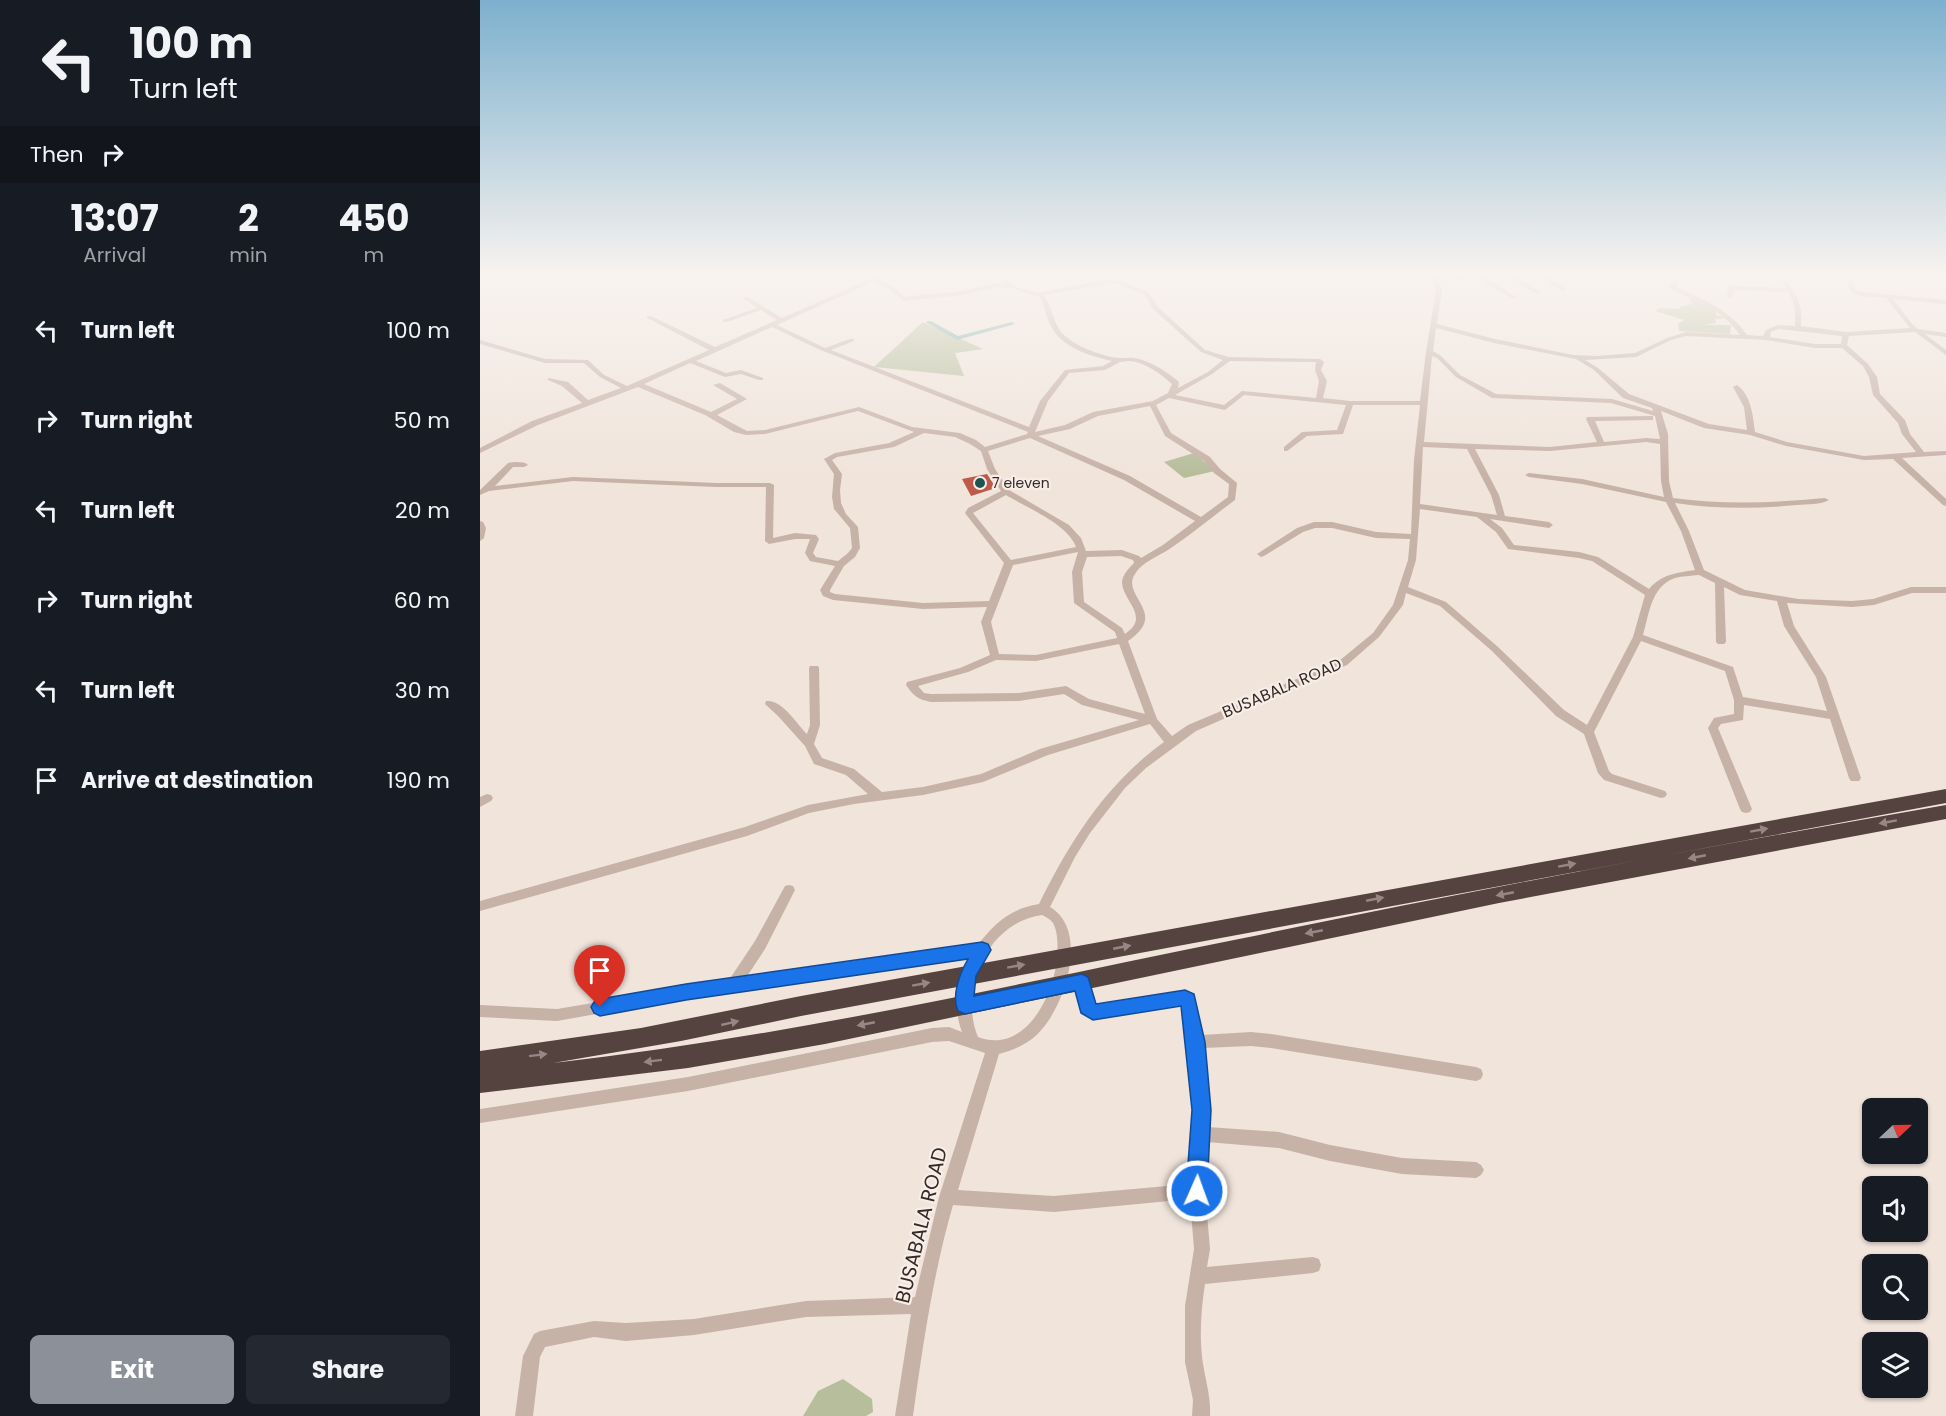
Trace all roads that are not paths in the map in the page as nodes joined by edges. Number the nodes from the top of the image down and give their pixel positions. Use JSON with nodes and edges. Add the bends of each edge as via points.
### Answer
{"nodes":[{"id":1,"x":480,"y":342,"type":"edge"},
{"id":2,"x":699,"y":342,"type":"edge"},
{"id":3,"x":732,"y":342,"type":"edge"},
{"id":4,"x":809,"y":342,"type":"edge"},
{"id":5,"x":846,"y":342,"type":"edge"},
{"id":6,"x":1070,"y":342,"type":"edge"},
{"id":7,"x":1193,"y":342,"type":"edge"},
{"id":8,"x":1430,"y":342,"type":"edge"},
{"id":9,"x":1498,"y":342,"type":"edge"},
{"id":10,"x":1666,"y":342,"type":"edge"},
{"id":11,"x":1791,"y":342,"type":"edge"},
{"id":12,"x":1845,"y":342,"type":"edge"},
{"id":13,"x":1931,"y":342,"type":"edge"},
{"id":14,"x":1844,"y":346,"type":"junction"},
{"id":15,"x":715,"y":350,"type":"junction"},
{"id":16,"x":825,"y":350,"type":"junction"},
{"id":17,"x":1429,"y":352,"type":"junction"},
{"id":18,"x":1946,"y":353,"type":"edge"},
{"id":19,"x":1573,"y":357,"type":"junction"},
{"id":20,"x":1228,"y":359,"type":"junction"},
{"id":21,"x":1119,"y":360,"type":"junction"},
{"id":22,"x":690,"y":361,"type":"junction"},
{"id":23,"x":550,"y":379,"type":"dead end"},
{"id":24,"x":761,"y":379,"type":"dead end"},
{"id":25,"x":638,"y":384,"type":"junction"},
{"id":26,"x":717,"y":386,"type":"dead end"},
{"id":27,"x":1737,"y":387,"type":"dead end"},
{"id":28,"x":627,"y":388,"type":"junction"},
{"id":29,"x":1170,"y":396,"type":"junction"},
{"id":30,"x":1319,"y":400,"type":"junction"},
{"id":31,"x":1350,"y":403,"type":"junction"},
{"id":32,"x":1424,"y":403,"type":"junction"},
{"id":33,"x":588,"y":404,"type":"junction"},
{"id":34,"x":1152,"y":404,"type":"junction"},
{"id":35,"x":1658,"y":414,"type":"junction"},
{"id":36,"x":711,"y":415,"type":"junction"},
{"id":37,"x":922,"y":431,"type":"junction"},
{"id":38,"x":1030,"y":433,"type":"junction"},
{"id":39,"x":1751,"y":433,"type":"junction"},
{"id":40,"x":1663,"y":442,"type":"junction"},
{"id":41,"x":1420,"y":444,"type":"junction"},
{"id":42,"x":1602,"y":446,"type":"junction"},
{"id":43,"x":1470,"y":447,"type":"junction"},
{"id":44,"x":1287,"y":448,"type":"dead end"},
{"id":45,"x":984,"y":450,"type":"junction"},
{"id":46,"x":480,"y":451,"type":"edge"},
{"id":47,"x":1920,"y":453,"type":"junction"},
{"id":48,"x":1946,"y":453,"type":"edge"},
{"id":49,"x":1895,"y":456,"type":"junction"},
{"id":50,"x":524,"y":465,"type":"dead end"},
{"id":51,"x":1529,"y":475,"type":"dead end"},
{"id":52,"x":483,"y":491,"type":"edge"},
{"id":53,"x":1006,"y":492,"type":"junction"},
{"id":54,"x":1669,"y":500,"type":"junction"},
{"id":55,"x":1826,"y":500,"type":"dead end"},
{"id":56,"x":1946,"y":502,"type":"edge"},
{"id":57,"x":1416,"y":506,"type":"junction"},
{"id":58,"x":1480,"y":516,"type":"junction"},
{"id":59,"x":1502,"y":519,"type":"junction"},
{"id":60,"x":1199,"y":520,"type":"junction"},
{"id":61,"x":480,"y":524,"type":"edge"},
{"id":62,"x":1549,"y":525,"type":"dead end"},
{"id":63,"x":1415,"y":537,"type":"junction"},
{"id":64,"x":480,"y":538,"type":"edge"},
{"id":65,"x":1082,"y":551,"type":"junction"},
{"id":66,"x":1261,"y":554,"type":"dead end"},
{"id":67,"x":1009,"y":563,"type":"junction"},
{"id":68,"x":1138,"y":563,"type":"junction"},
{"id":69,"x":840,"y":564,"type":"junction"},
{"id":70,"x":1700,"y":572,"type":"junction"},
{"id":71,"x":1719,"y":583,"type":"junction"},
{"id":72,"x":1405,"y":589,"type":"junction"},
{"id":73,"x":1946,"y":590,"type":"edge"},
{"id":74,"x":1650,"y":594,"type":"junction"},
{"id":75,"x":1781,"y":600,"type":"junction"},
{"id":76,"x":993,"y":604,"type":"junction"},
{"id":77,"x":1638,"y":637,"type":"junction"},
{"id":78,"x":1123,"y":640,"type":"junction"},
{"id":79,"x":1721,"y":642,"type":"dead end"},
{"id":80,"x":995,"y":657,"type":"junction"},
{"id":81,"x":814,"y":668,"type":"dead end"},
{"id":82,"x":1739,"y":700,"type":"junction"},
{"id":83,"x":770,"y":704,"type":"dead end"},
{"id":84,"x":1834,"y":716,"type":"junction"},
{"id":85,"x":1152,"y":720,"type":"junction"},
{"id":86,"x":1589,"y":732,"type":"junction"},
{"id":87,"x":1170,"y":742,"type":"junction"},
{"id":88,"x":809,"y":744,"type":"junction"},
{"id":89,"x":1855,"y":778,"type":"dead end"},
{"id":90,"x":1661,"y":794,"type":"dead end"},
{"id":91,"x":1946,"y":796,"type":"edge"},
{"id":92,"x":880,"y":797,"type":"junction"},
{"id":93,"x":1746,"y":809,"type":"dead end"},
{"id":94,"x":1946,"y":812,"type":"edge"},
{"id":95,"x":789,"y":890,"type":"dead end"},
{"id":96,"x":480,"y":906,"type":"edge"},
{"id":97,"x":1043,"y":909,"type":"junction"},
{"id":98,"x":982,"y":950,"type":"junction"},
{"id":99,"x":1064,"y":957,"type":"junction"},
{"id":100,"x":968,"y":975,"type":"junction"},
{"id":101,"x":1082,"y":982,"type":"junction"},
{"id":102,"x":733,"y":985,"type":"junction"},
{"id":103,"x":1059,"y":987,"type":"junction"},
{"id":104,"x":965,"y":1006,"type":"junction"},
{"id":105,"x":480,"y":1011,"type":"edge"},
{"id":106,"x":973,"y":1042,"type":"junction"},
{"id":107,"x":1196,"y":1042,"type":"junction"},
{"id":108,"x":993,"y":1049,"type":"junction"},
{"id":109,"x":480,"y":1062,"type":"edge"},
{"id":110,"x":1476,"y":1074,"type":"dead end"},
{"id":111,"x":480,"y":1082,"type":"edge"},
{"id":112,"x":480,"y":1116,"type":"edge"},
{"id":113,"x":1200,"y":1134,"type":"junction"},
{"id":114,"x":1476,"y":1170,"type":"dead end"},
{"id":115,"x":1197,"y":1191,"type":"junction"},
{"id":116,"x":947,"y":1197,"type":"junction"},
{"id":117,"x":1313,"y":1265,"type":"dead end"},
{"id":118,"x":1198,"y":1276,"type":"junction"},
{"id":119,"x":921,"y":1305,"type":"junction"},
{"id":120,"x":524,"y":1416,"type":"edge"},
{"id":121,"x":904,"y":1416,"type":"edge"},
{"id":122,"x":1201,"y":1416,"type":"edge"}],
"edges":[{"from":1,"to":28,"type":"street","via":[[545,361],[586,361],[602,376]]},
{"from":2,"to":15,"type":"street"},
{"from":3,"to":15,"type":"street"},
{"from":4,"to":16,"type":"street"},
{"from":5,"to":16,"type":"street"},
{"from":6,"to":21,"type":"street"},
{"from":7,"to":20,"type":"street","via":[[1203,351]]},
{"from":8,"to":17,"type":"street","name":"BUSABALA ROAD"},
{"from":9,"to":19,"type":"street"},
{"from":10,"to":19,"type":"street","via":[[1631,356]]},
{"from":11,"to":14,"type":"street"},
{"from":12,"to":14,"type":"street"},
{"from":13,"to":18,"type":"street"},
{"from":14,"to":47,"type":"street","via":[[1866,365],[1880,399],[1902,422]]},
{"from":15,"to":22,"type":"street"},
{"from":16,"to":38,"type":"street"},
{"from":17,"to":32,"type":"street","name":"BUSABALA ROAD"},
{"from":17,"to":35,"type":"street","via":[[1458,376],[1495,396],[1612,401]]},
{"from":19,"to":35,"type":"street","via":[[1596,369],[1621,393]]},
{"from":20,"to":29,"type":"street"},
{"from":20,"to":30,"type":"street","via":[[1318,360],[1323,381]]},
{"from":21,"to":29,"type":"street","via":[[1134,360],[1161,371],[1176,384]]},
{"from":21,"to":38,"type":"street","via":[[1105,368],[1067,371],[1044,401]]},
{"from":22,"to":24,"type":"street","via":[[725,375],[741,372]]},
{"from":22,"to":25,"type":"street"},
{"from":23,"to":33,"type":"street","via":[[565,384]]},
{"from":25,"to":28,"type":"street"},
{"from":25,"to":36,"type":"street"},
{"from":26,"to":36,"type":"street","via":[[743,399]]},
{"from":27,"to":39,"type":"street","via":[[1748,407]]},
{"from":28,"to":33,"type":"street"},
{"from":29,"to":30,"type":"street","via":[[1225,408],[1242,393]]},
{"from":29,"to":34,"type":"street"},
{"from":30,"to":31,"type":"street"},
{"from":31,"to":32,"type":"street"},
{"from":31,"to":44,"type":"street","via":[[1340,432],[1305,434]]},
{"from":32,"to":41,"type":"street","name":"BUSABALA ROAD"},
{"from":33,"to":46,"type":"street","via":[[535,423]]},
{"from":34,"to":38,"type":"street","via":[[1096,414],[1067,427]]},
{"from":34,"to":60,"type":"street","via":[[1168,434],[1207,459],[1233,483],[1232,498]]},
{"from":35,"to":39,"type":"street"},
{"from":35,"to":40,"type":"street"},
{"from":35,"to":42,"type":"street","via":[[1590,419]]},
{"from":36,"to":37,"type":"street","via":[[737,430],[754,434],[859,409]]},
{"from":37,"to":45,"type":"street","via":[[957,435]]},
{"from":37,"to":69,"type":"street","via":[[891,445],[828,459],[838,474],[835,501],[854,527],[856,541],[852,555]]},
{"from":38,"to":45,"type":"street"},
{"from":38,"to":60,"type":"street","via":[[1127,478]]},
{"from":39,"to":49,"type":"street","via":[[1848,456]]},
{"from":40,"to":42,"type":"street","via":[[1646,440]]},
{"from":40,"to":54,"type":"street"},
{"from":41,"to":43,"type":"street"},
{"from":41,"to":57,"type":"street","name":"BUSABALA ROAD"},
{"from":42,"to":43,"type":"street"},
{"from":43,"to":59,"type":"street","via":[[1495,495]]},
{"from":45,"to":53,"type":"street"},
{"from":47,"to":48,"type":"street"},
{"from":47,"to":49,"type":"street"},
{"from":49,"to":56,"type":"street"},
{"from":50,"to":52,"type":"street","via":[[511,465]]},
{"from":51,"to":54,"type":"street","via":[[1556,476]]},
{"from":52,"to":69,"type":"street","via":[[573,479],[770,485],[769,541],[813,537],[809,553],[813,559]]},
{"from":53,"to":65,"type":"street","via":[[1066,527],[1077,538]]},
{"from":53,"to":67,"type":"street","via":[[969,513]]},
{"from":54,"to":55,"type":"street","via":[[1732,506]]},
{"from":54,"to":70,"type":"street"},
{"from":57,"to":58,"type":"street"},
{"from":57,"to":63,"type":"street","name":"BUSABALA ROAD"},
{"from":58,"to":59,"type":"street"},
{"from":58,"to":74,"type":"street","via":[[1511,547],[1595,559]]},
{"from":59,"to":62,"type":"street"},
{"from":60,"to":68,"type":"street","via":[[1166,547]]},
{"from":61,"to":64,"type":"street"},
{"from":63,"to":66,"type":"street","via":[[1314,525]]},
{"from":63,"to":72,"type":"street","name":"BUSABALA ROAD"},
{"from":65,"to":67,"type":"street"},
{"from":65,"to":68,"type":"street","via":[[1132,555]]},
{"from":65,"to":78,"type":"street","via":[[1077,572],[1079,603],[1115,625]]},
{"from":67,"to":76,"type":"street"},
{"from":68,"to":78,"type":"street","via":[[1127,579],[1130,595],[1141,613],[1140,621],[1135,632]]},
{"from":69,"to":76,"type":"street","via":[[825,590],[833,597],[923,606]]},
{"from":70,"to":71,"type":"street"},
{"from":70,"to":74,"type":"street","via":[[1672,576]]},
{"from":71,"to":75,"type":"street","via":[[1755,597]]},
{"from":71,"to":79,"type":"street"},
{"from":72,"to":86,"type":"street","via":[[1443,604],[1560,713]]},
{"from":72,"to":87,"type":"street","name":"BUSABALA ROAD","via":[[1390,620],[1348,659],[1220,714]]},
{"from":73,"to":75,"type":"street","via":[[1911,590],[1874,602],[1852,604]]},
{"from":74,"to":77,"type":"street"},
{"from":75,"to":84,"type":"street","via":[[1789,626],[1821,677]]},
{"from":76,"to":80,"type":"street","via":[[986,627]]},
{"from":77,"to":82,"type":"street","via":[[1726,666]]},
{"from":77,"to":86,"type":"street"},
{"from":78,"to":80,"type":"street","via":[[1042,658]]},
{"from":78,"to":85,"type":"street"},
{"from":80,"to":85,"type":"street","via":[[911,685],[921,696],[931,698],[1019,697],[1066,690],[1086,702]]},
{"from":81,"to":88,"type":"street","via":[[815,725]]},
{"from":82,"to":84,"type":"street"},
{"from":82,"to":93,"type":"street","via":[[1739,717],[1718,721],[1713,728]]},
{"from":83,"to":88,"type":"street"},
{"from":84,"to":89,"type":"street"},
{"from":85,"to":87,"type":"street"},
{"from":85,"to":92,"type":"street","via":[[1044,752],[983,778]]},
{"from":86,"to":90,"type":"street","via":[[1608,777]]},
{"from":87,"to":97,"type":"street","name":"BUSABALA ROAD","via":[[1137,769],[1094,816]]},
{"from":88,"to":92,"type":"street","via":[[818,761],[850,772]]},
{"from":99,"to":91,"type":"highway","one_way":true},
{"from":92,"to":96,"type":"street","via":[[808,809],[747,831]]},
{"from":94,"to":101,"type":"highway","one_way":true,"via":[[1513,893]]},
{"from":95,"to":102,"type":"street"},
{"from":97,"to":98,"type":"street","via":[[1021,913],[1001,927]]},
{"from":97,"to":99,"type":"street","via":[[1056,918],[1063,936]]},
{"from":98,"to":100,"type":"street"},
{"from":98,"to":102,"type":"street"},
{"from":100,"to":99,"type":"highway","one_way":true},
{"from":99,"to":103,"type":"street"},
{"from":100,"to":104,"type":"street"},
{"from":109,"to":100,"type":"highway","one_way":true,"via":[[706,1028]]},
{"from":101,"to":103,"type":"highway"},
{"from":101,"to":107,"type":"street","via":[[1093,1012],[1185,998],[1190,1005]]},
{"from":102,"to":105,"type":"street","via":[[557,1015]]},
{"from":103,"to":104,"type":"highway"},
{"from":103,"to":108,"type":"street","via":[[1044,1016],[1031,1030],[1010,1044]]},
{"from":104,"to":106,"type":"street","via":[[966,1029]]},
{"from":104,"to":111,"type":"highway","one_way":true,"via":[[687,1057]]},
{"from":106,"to":108,"type":"street"},
{"from":106,"to":112,"type":"street","via":[[949,1034],[932,1035],[688,1084]]},
{"from":107,"to":110,"type":"street","via":[[1270,1041]]},
{"from":107,"to":113,"type":"street","via":[[1202,1110]]},
{"from":108,"to":116,"type":"street","name":"BUSABALA ROAD"},
{"from":113,"to":114,"type":"street","via":[[1279,1140],[1330,1154],[1402,1166]]},
{"from":113,"to":115,"type":"street"},
{"from":115,"to":116,"type":"street","via":[[1054,1204]]},
{"from":115,"to":118,"type":"street","via":[[1202,1249]]},
{"from":116,"to":119,"type":"street","name":"BUSABALA ROAD"},
{"from":117,"to":118,"type":"street"},
{"from":118,"to":122,"type":"street","via":[[1193,1350]]},
{"from":119,"to":120,"type":"street","via":[[806,1309],[694,1327],[626,1332],[594,1329],[540,1341],[532,1356]]},
{"from":119,"to":121,"type":"street","name":"BUSABALA ROAD"}]}
